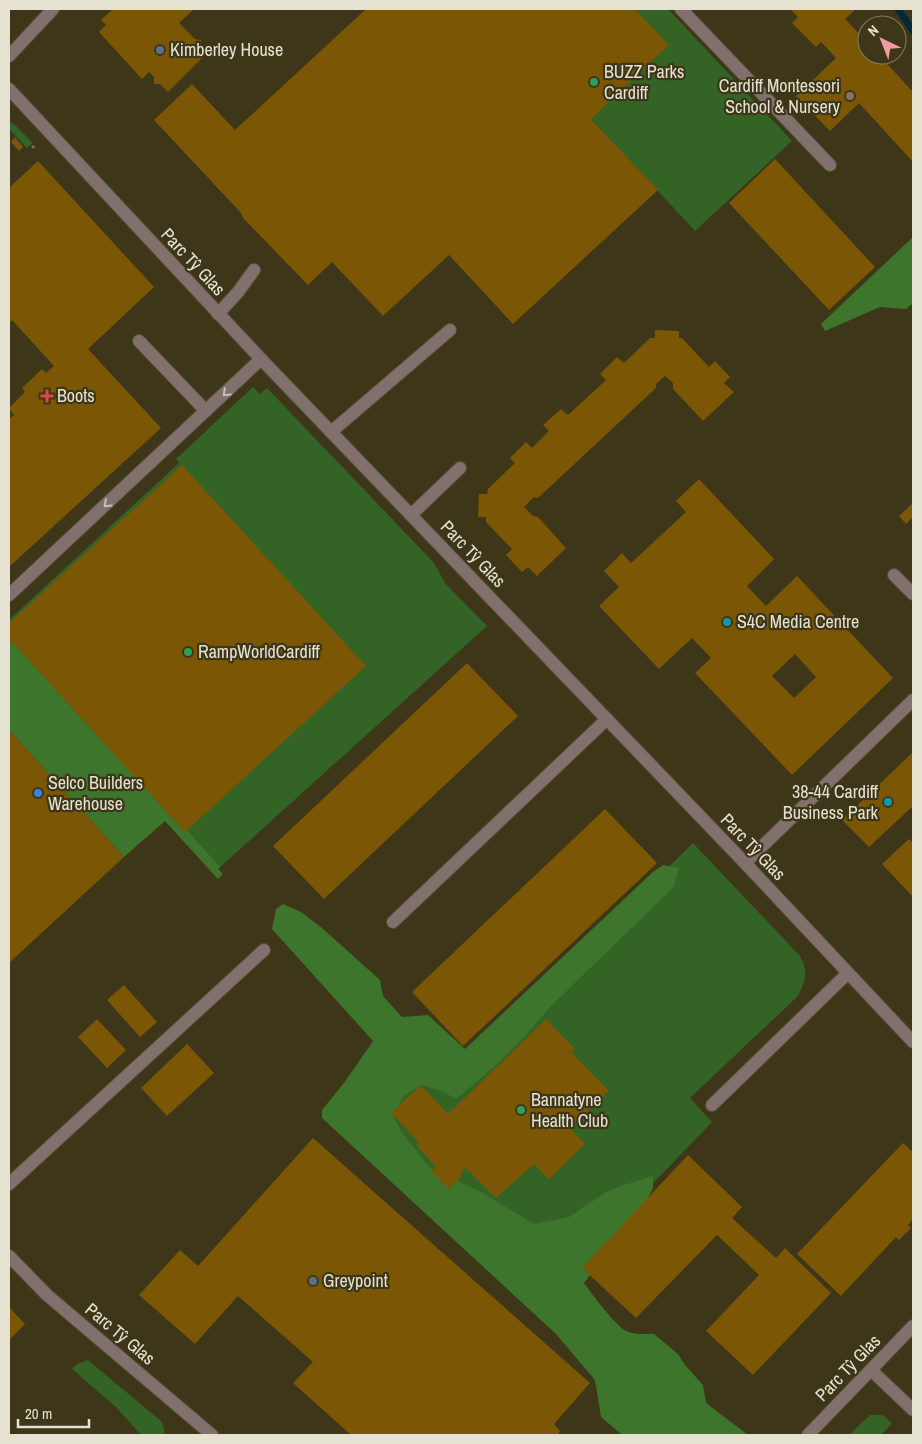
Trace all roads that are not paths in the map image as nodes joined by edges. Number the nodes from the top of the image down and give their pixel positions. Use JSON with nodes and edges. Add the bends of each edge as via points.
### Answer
{"nodes":[{"id":1,"x":53,"y":9,"type":"edge"},
{"id":2,"x":682,"y":9,"type":"edge"},
{"id":3,"x":9,"y":56,"type":"edge"},
{"id":4,"x":9,"y":89,"type":"edge"},
{"id":5,"x":830,"y":165,"type":"dead end"},
{"id":6,"x":254,"y":270,"type":"dead end"},
{"id":7,"x":218,"y":314,"type":"junction"},
{"id":8,"x":450,"y":330,"type":"dead end"},
{"id":9,"x":140,"y":340,"type":"dead end"},
{"id":10,"x":261,"y":359,"type":"junction"},
{"id":11,"x":206,"y":411,"type":"junction"},
{"id":12,"x":331,"y":432,"type":"junction"},
{"id":13,"x":460,"y":468,"type":"dead end"},
{"id":14,"x":411,"y":515,"type":"junction"},
{"id":15,"x":894,"y":576,"type":"dead end"},
{"id":16,"x":913,"y":594,"type":"edge"},
{"id":17,"x":9,"y":595,"type":"edge"},
{"id":18,"x":913,"y":700,"type":"edge"},
{"id":19,"x":607,"y":719,"type":"junction"},
{"id":20,"x":745,"y":863,"type":"junction"},
{"id":21,"x":393,"y":922,"type":"dead end"},
{"id":22,"x":264,"y":950,"type":"dead end"},
{"id":23,"x":848,"y":973,"type":"junction"},
{"id":24,"x":913,"y":1042,"type":"edge"},
{"id":25,"x":712,"y":1105,"type":"dead end"},
{"id":26,"x":9,"y":1184,"type":"edge"},
{"id":27,"x":9,"y":1256,"type":"edge"},
{"id":28,"x":913,"y":1326,"type":"edge"},
{"id":29,"x":871,"y":1370,"type":"junction"},
{"id":30,"x":913,"y":1410,"type":"edge"},
{"id":31,"x":212,"y":1435,"type":"edge"},
{"id":32,"x":808,"y":1435,"type":"edge"}],
"edges":[{"from":1,"to":3,"type":"street"},
{"from":2,"to":5,"type":"street"},
{"from":4,"to":7,"type":"street","name":"Parc Tŷ Glas"},
{"from":6,"to":7,"type":"street"},
{"from":7,"to":10,"type":"street","name":"Parc Tŷ Glas"},
{"from":8,"to":12,"type":"street"},
{"from":9,"to":11,"type":"street"},
{"from":10,"to":11,"type":"street","one_way":true},
{"from":10,"to":12,"type":"street","name":"Parc Tŷ Glas"},
{"from":11,"to":17,"type":"street","one_way":true},
{"from":12,"to":14,"type":"street","name":"Parc Tŷ Glas"},
{"from":13,"to":14,"type":"street"},
{"from":14,"to":19,"type":"street","name":"Parc Tŷ Glas"},
{"from":15,"to":16,"type":"street"},
{"from":18,"to":20,"type":"street"},
{"from":19,"to":20,"type":"street","name":"Parc Tŷ Glas"},
{"from":19,"to":21,"type":"street"},
{"from":20,"to":23,"type":"street","name":"Parc Tŷ Glas"},
{"from":22,"to":26,"type":"street"},
{"from":23,"to":24,"type":"street","name":"Parc Tŷ Glas"},
{"from":23,"to":25,"type":"street"},
{"from":27,"to":31,"type":"street","name":"Parc Tŷ Glas","via":[[47,1295]]},
{"from":28,"to":29,"type":"street","name":"Parc Tŷ Glas"},
{"from":29,"to":30,"type":"street"},
{"from":29,"to":32,"type":"street","name":"Parc Tŷ Glas"}]}
